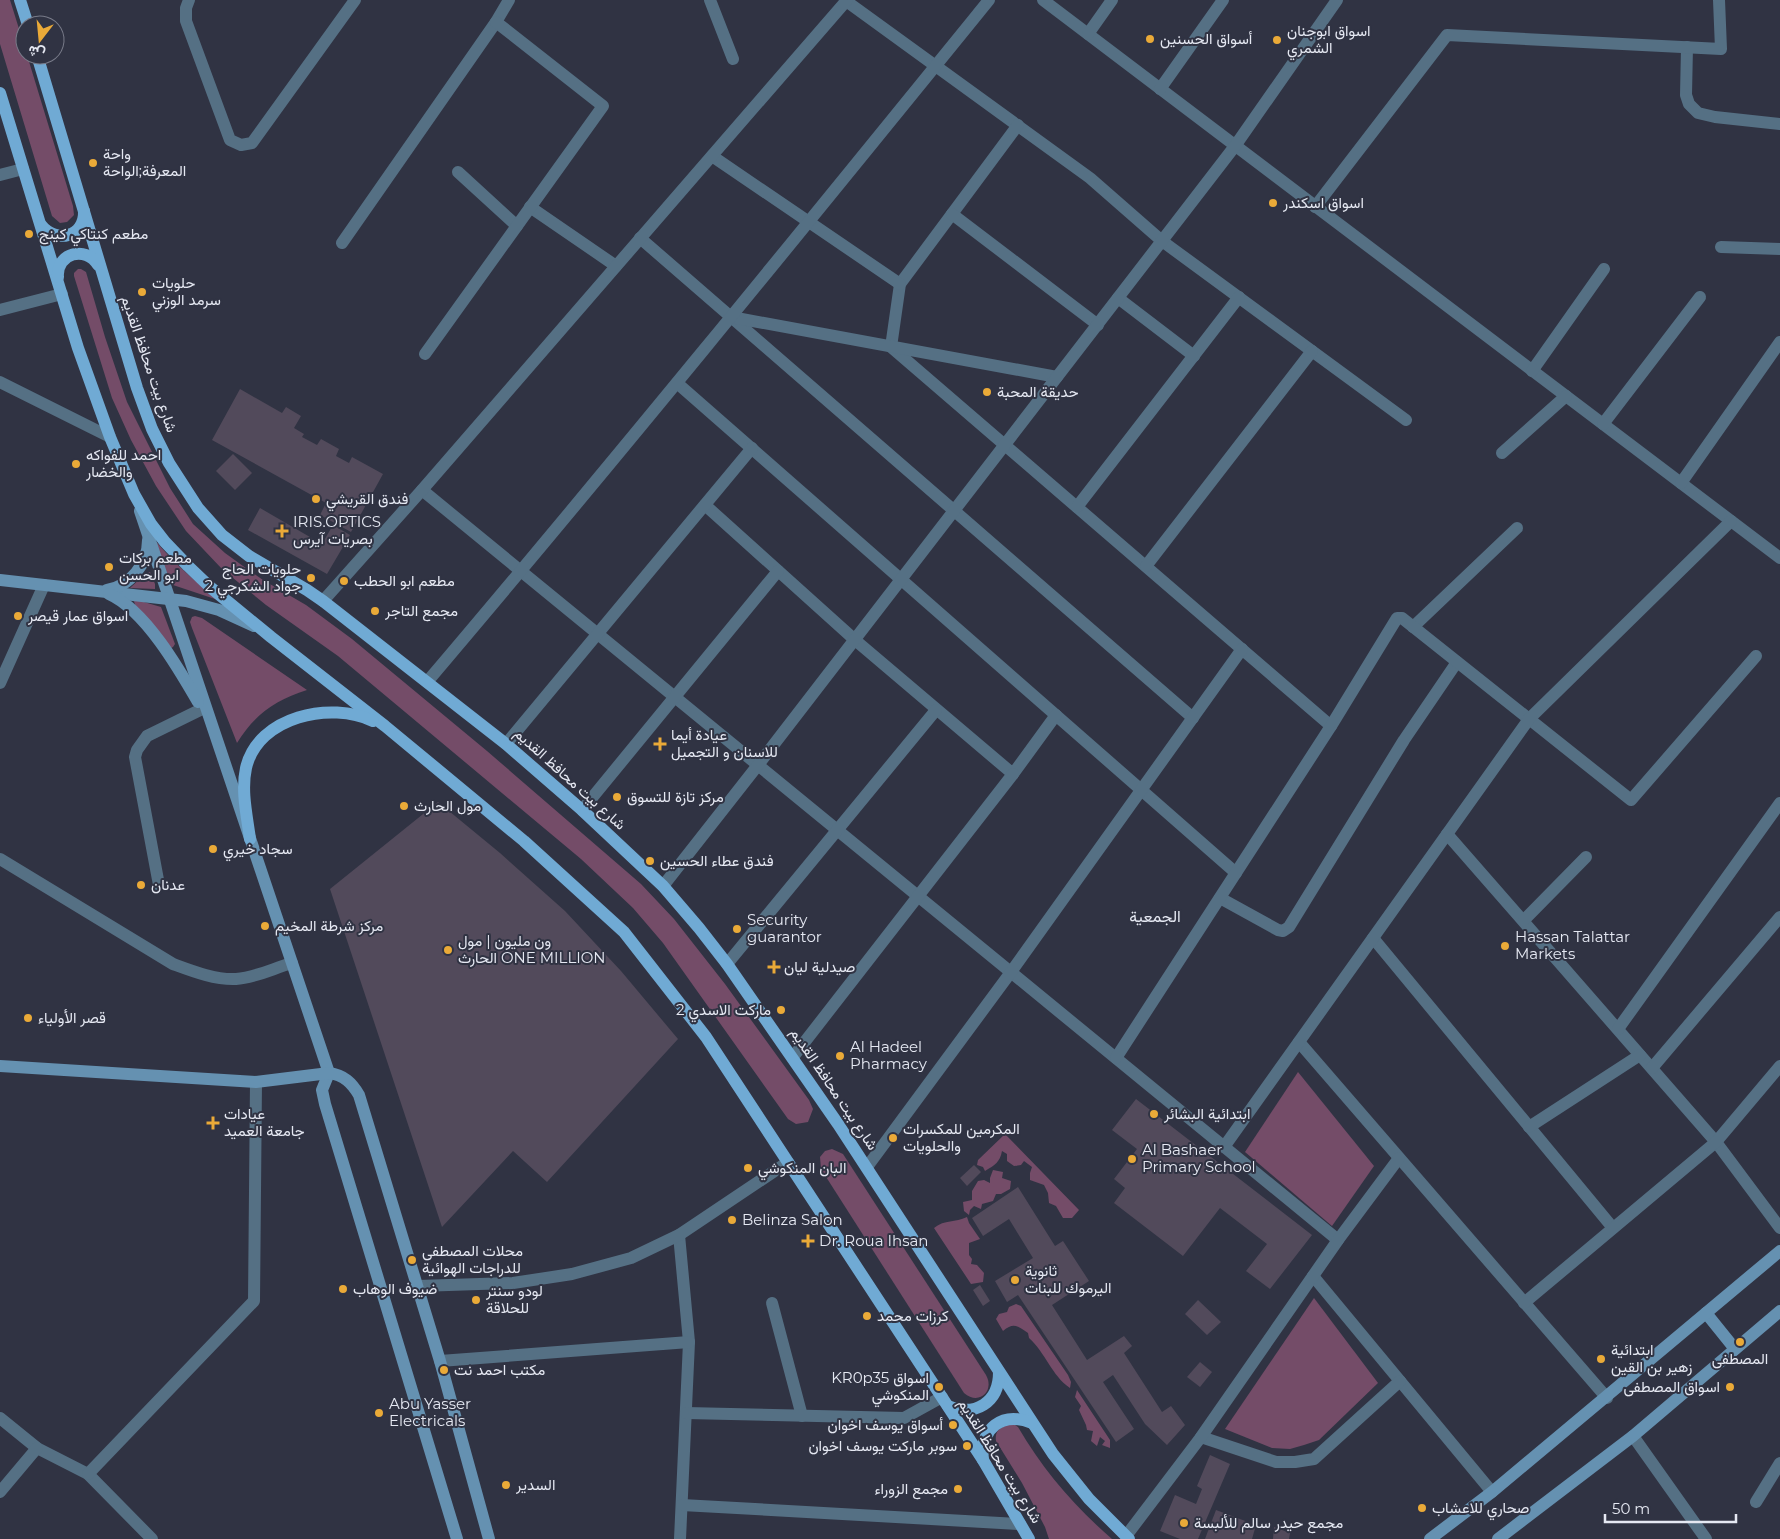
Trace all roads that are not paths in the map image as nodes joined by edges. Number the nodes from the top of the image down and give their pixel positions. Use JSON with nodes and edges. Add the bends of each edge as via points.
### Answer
{"nodes":[{"id":1,"x":189,"y":0,"type":"edge"},
{"id":2,"x":355,"y":0,"type":"edge"},
{"id":3,"x":508,"y":0,"type":"edge"},
{"id":4,"x":710,"y":0,"type":"edge"},
{"id":5,"x":846,"y":0,"type":"edge"},
{"id":6,"x":988,"y":0,"type":"edge"},
{"id":7,"x":1043,"y":0,"type":"edge"},
{"id":8,"x":1112,"y":0,"type":"edge"},
{"id":9,"x":1223,"y":0,"type":"edge"},
{"id":10,"x":1337,"y":0,"type":"edge"},
{"id":11,"x":1720,"y":0,"type":"edge"},
{"id":12,"x":22,"y":1,"type":"edge"},
{"id":13,"x":26,"y":15,"type":"edge"},
{"id":14,"x":496,"y":22,"type":"junction"},
{"id":15,"x":1088,"y":34,"type":"junction"},
{"id":16,"x":1687,"y":47,"type":"junction"},
{"id":17,"x":733,"y":59,"type":"dead end"},
{"id":18,"x":40,"y":65,"type":"edge"},
{"id":19,"x":935,"y":66,"type":"junction"},
{"id":20,"x":1160,"y":89,"type":"junction"},
{"id":21,"x":0,"y":93,"type":"edge"},
{"id":22,"x":1780,"y":124,"type":"edge"},
{"id":23,"x":1018,"y":125,"type":"junction"},
{"id":24,"x":1235,"y":146,"type":"junction"},
{"id":25,"x":712,"y":156,"type":"junction"},
{"id":26,"x":23,"y":169,"type":"junction"},
{"id":27,"x":458,"y":172,"type":"dead end"},
{"id":28,"x":0,"y":176,"type":"edge"},
{"id":29,"x":530,"y":207,"type":"junction"},
{"id":30,"x":1316,"y":207,"type":"junction"},
{"id":31,"x":84,"y":210,"type":"junction"},
{"id":32,"x":952,"y":214,"type":"junction"},
{"id":33,"x":809,"y":221,"type":"junction"},
{"id":34,"x":41,"y":225,"type":"junction"},
{"id":35,"x":516,"y":226,"type":"junction"},
{"id":36,"x":640,"y":238,"type":"junction"},
{"id":37,"x":1162,"y":241,"type":"junction"},
{"id":38,"x":342,"y":244,"type":"dead end"},
{"id":39,"x":1721,"y":247,"type":"dead end"},
{"id":40,"x":1780,"y":249,"type":"edge"},
{"id":41,"x":616,"y":266,"type":"junction"},
{"id":42,"x":100,"y":267,"type":"junction"},
{"id":43,"x":1604,"y":269,"type":"dead end"},
{"id":44,"x":58,"y":279,"type":"junction"},
{"id":45,"x":900,"y":284,"type":"junction"},
{"id":46,"x":62,"y":294,"type":"junction"},
{"id":47,"x":1239,"y":297,"type":"junction"},
{"id":48,"x":1700,"y":297,"type":"dead end"},
{"id":49,"x":1118,"y":298,"type":"junction"},
{"id":50,"x":0,"y":310,"type":"edge"},
{"id":51,"x":731,"y":317,"type":"junction"},
{"id":52,"x":1098,"y":325,"type":"junction"},
{"id":53,"x":1780,"y":342,"type":"edge"},
{"id":54,"x":892,"y":347,"type":"junction"},
{"id":55,"x":1312,"y":351,"type":"junction"},
{"id":56,"x":425,"y":354,"type":"dead end"},
{"id":57,"x":1194,"y":356,"type":"junction"},
{"id":58,"x":1532,"y":370,"type":"junction"},
{"id":59,"x":1057,"y":377,"type":"junction"},
{"id":60,"x":0,"y":382,"type":"edge"},
{"id":61,"x":677,"y":383,"type":"junction"},
{"id":62,"x":1566,"y":396,"type":"junction"},
{"id":63,"x":1406,"y":420,"type":"dead end"},
{"id":64,"x":1603,"y":424,"type":"junction"},
{"id":65,"x":110,"y":437,"type":"junction"},
{"id":66,"x":1005,"y":445,"type":"junction"},
{"id":67,"x":752,"y":448,"type":"junction"},
{"id":68,"x":1502,"y":453,"type":"dead end"},
{"id":69,"x":1680,"y":483,"type":"junction"},
{"id":70,"x":422,"y":490,"type":"junction"},
{"id":71,"x":134,"y":494,"type":"junction"},
{"id":72,"x":705,"y":505,"type":"junction"},
{"id":73,"x":1077,"y":507,"type":"junction"},
{"id":74,"x":954,"y":511,"type":"junction"},
{"id":75,"x":1731,"y":521,"type":"junction"},
{"id":76,"x":1517,"y":528,"type":"dead end"},
{"id":77,"x":147,"y":533,"type":"junction"},
{"id":78,"x":1780,"y":558,"type":"edge"},
{"id":79,"x":1146,"y":566,"type":"junction"},
{"id":80,"x":521,"y":571,"type":"junction"},
{"id":81,"x":778,"y":571,"type":"junction"},
{"id":82,"x":0,"y":580,"type":"edge"},
{"id":83,"x":901,"y":580,"type":"junction"},
{"id":84,"x":44,"y":585,"type":"junction"},
{"id":85,"x":99,"y":590,"type":"junction"},
{"id":86,"x":170,"y":599,"type":"junction"},
{"id":87,"x":323,"y":602,"type":"junction"},
{"id":88,"x":1413,"y":627,"type":"junction"},
{"id":89,"x":599,"y":634,"type":"junction"},
{"id":90,"x":271,"y":637,"type":"junction"},
{"id":91,"x":855,"y":640,"type":"junction"},
{"id":92,"x":1242,"y":649,"type":"junction"},
{"id":93,"x":1756,"y":656,"type":"dead end"},
{"id":94,"x":1457,"y":662,"type":"junction"},
{"id":95,"x":427,"y":682,"type":"junction"},
{"id":96,"x":0,"y":683,"type":"edge"},
{"id":97,"x":676,"y":697,"type":"junction"},
{"id":98,"x":202,"y":709,"type":"junction"},
{"id":99,"x":936,"y":710,"type":"junction"},
{"id":100,"x":1056,"y":715,"type":"junction"},
{"id":101,"x":1193,"y":718,"type":"junction"},
{"id":102,"x":1529,"y":719,"type":"junction"},
{"id":103,"x":385,"y":726,"type":"junction"},
{"id":104,"x":1331,"y":726,"type":"junction"},
{"id":105,"x":214,"y":730,"type":"junction"},
{"id":106,"x":506,"y":744,"type":"junction"},
{"id":107,"x":758,"y":765,"type":"junction"},
{"id":108,"x":1013,"y":774,"type":"junction"},
{"id":109,"x":1142,"y":790,"type":"junction"},
{"id":110,"x":1780,"y":803,"type":"edge"},
{"id":111,"x":582,"y":810,"type":"junction"},
{"id":112,"x":838,"y":831,"type":"junction"},
{"id":113,"x":1447,"y":834,"type":"junction"},
{"id":114,"x":250,"y":840,"type":"junction"},
{"id":115,"x":1586,"y":856,"type":"dead end"},
{"id":116,"x":0,"y":860,"type":"edge"},
{"id":117,"x":1236,"y":873,"type":"junction"},
{"id":118,"x":158,"y":885,"type":"dead end"},
{"id":119,"x":663,"y":886,"type":"junction"},
{"id":120,"x":919,"y":897,"type":"junction"},
{"id":121,"x":1220,"y":898,"type":"junction"},
{"id":122,"x":1780,"y":916,"type":"edge"},
{"id":123,"x":1524,"y":920,"type":"junction"},
{"id":124,"x":1373,"y":938,"type":"junction"},
{"id":125,"x":292,"y":963,"type":"junction"},
{"id":126,"x":727,"y":964,"type":"junction"},
{"id":127,"x":1011,"y":972,"type":"junction"},
{"id":128,"x":1618,"y":1029,"type":"junction"},
{"id":129,"x":1299,"y":1042,"type":"junction"},
{"id":130,"x":1640,"y":1055,"type":"junction"},
{"id":131,"x":793,"y":1057,"type":"junction"},
{"id":132,"x":1116,"y":1058,"type":"junction"},
{"id":133,"x":0,"y":1066,"type":"edge"},
{"id":134,"x":1780,"y":1066,"type":"edge"},
{"id":135,"x":1652,"y":1068,"type":"junction"},
{"id":136,"x":329,"y":1074,"type":"junction"},
{"id":137,"x":256,"y":1082,"type":"junction"},
{"id":138,"x":1529,"y":1127,"type":"junction"},
{"id":139,"x":1716,"y":1142,"type":"junction"},
{"id":140,"x":1224,"y":1147,"type":"junction"},
{"id":141,"x":1399,"y":1158,"type":"junction"},
{"id":142,"x":788,"y":1162,"type":"junction"},
{"id":143,"x":867,"y":1168,"type":"junction"},
{"id":144,"x":1613,"y":1228,"type":"junction"},
{"id":145,"x":1780,"y":1228,"type":"edge"},
{"id":146,"x":678,"y":1235,"type":"junction"},
{"id":147,"x":1338,"y":1240,"type":"junction"},
{"id":148,"x":1780,"y":1251,"type":"edge"},
{"id":149,"x":1313,"y":1276,"type":"junction"},
{"id":150,"x":418,"y":1286,"type":"junction"},
{"id":151,"x":772,"y":1303,"type":"dead end"},
{"id":152,"x":1524,"y":1303,"type":"junction"},
{"id":153,"x":1780,"y":1311,"type":"edge"},
{"id":154,"x":1706,"y":1313,"type":"junction"},
{"id":155,"x":690,"y":1342,"type":"junction"},
{"id":156,"x":1735,"y":1349,"type":"junction"},
{"id":157,"x":440,"y":1361,"type":"junction"},
{"id":158,"x":998,"y":1372,"type":"junction"},
{"id":159,"x":1400,"y":1381,"type":"junction"},
{"id":160,"x":1607,"y":1398,"type":"junction"},
{"id":161,"x":945,"y":1402,"type":"junction"},
{"id":162,"x":686,"y":1413,"type":"junction"},
{"id":163,"x":802,"y":1416,"type":"junction"},
{"id":164,"x":0,"y":1418,"type":"edge"},
{"id":165,"x":1032,"y":1423,"type":"junction"},
{"id":166,"x":1633,"y":1436,"type":"junction"},
{"id":167,"x":1201,"y":1437,"type":"junction"},
{"id":168,"x":36,"y":1448,"type":"junction"},
{"id":169,"x":983,"y":1460,"type":"junction"},
{"id":170,"x":1780,"y":1463,"type":"edge"},
{"id":171,"x":88,"y":1474,"type":"junction"},
{"id":172,"x":0,"y":1492,"type":"edge"},
{"id":173,"x":1492,"y":1492,"type":"junction"},
{"id":174,"x":1756,"y":1502,"type":"dead end"},
{"id":175,"x":682,"y":1505,"type":"junction"},
{"id":176,"x":1020,"y":1524,"type":"junction"},
{"id":177,"x":1127,"y":1538,"type":"edge"},
{"id":178,"x":152,"y":1539,"type":"edge"},
{"id":179,"x":458,"y":1539,"type":"edge"},
{"id":180,"x":490,"y":1539,"type":"edge"},
{"id":181,"x":680,"y":1539,"type":"edge"},
{"id":182,"x":1029,"y":1539,"type":"edge"},
{"id":183,"x":1430,"y":1539,"type":"edge"},
{"id":184,"x":1498,"y":1539,"type":"edge"},
{"id":185,"x":1706,"y":1539,"type":"edge"}],
"edges":[{"from":1,"to":2,"type":"street","via":[[186,21],[230,140],[241,145],[252,143]]},
{"from":3,"to":14,"type":"street"},
{"from":4,"to":17,"type":"street"},
{"from":5,"to":19,"type":"street"},
{"from":5,"to":25,"type":"street"},
{"from":6,"to":19,"type":"street"},
{"from":7,"to":15,"type":"street"},
{"from":8,"to":15,"type":"street"},
{"from":9,"to":20,"type":"street"},
{"from":10,"to":24,"type":"street"},
{"from":11,"to":16,"type":"street","via":[[1721,49]]},
{"from":12,"to":13,"type":"main road"},
{"from":14,"to":29,"type":"street","via":[[603,106]]},
{"from":14,"to":38,"type":"street"},
{"from":15,"to":20,"type":"street"},
{"from":16,"to":22,"type":"street","via":[[1686,95],[1698,113]]},
{"from":16,"to":30,"type":"street","via":[[1447,35]]},
{"from":18,"to":31,"type":"main road","name":"شارع بيت محافظ القديم"},
{"from":19,"to":23,"type":"street"},
{"from":19,"to":33,"type":"street"},
{"from":20,"to":24,"type":"street"},
{"from":21,"to":26,"type":"main road","name":"شارع بيت محافظ القديم"},
{"from":23,"to":32,"type":"street"},
{"from":23,"to":37,"type":"street","via":[[1090,178]]},
{"from":24,"to":30,"type":"street"},
{"from":24,"to":37,"type":"street"},
{"from":25,"to":33,"type":"street"},
{"from":25,"to":36,"type":"street"},
{"from":26,"to":28,"type":"street"},
{"from":26,"to":34,"type":"main road","name":"شارع بيت محافظ القديم"},
{"from":27,"to":35,"type":"street"},
{"from":29,"to":35,"type":"street"},
{"from":29,"to":41,"type":"street"},
{"from":30,"to":58,"type":"street"},
{"from":31,"to":34,"type":"main road","via":[[83,222],[69,235],[50,234]]},
{"from":31,"to":42,"type":"main road","name":"شارع بيت محافظ القديم"},
{"from":32,"to":45,"type":"street"},
{"from":32,"to":52,"type":"street"},
{"from":33,"to":45,"type":"street"},
{"from":33,"to":51,"type":"street"},
{"from":34,"to":44,"type":"main road","name":"شارع بيت محافظ القديم"},
{"from":35,"to":56,"type":"street"},
{"from":36,"to":41,"type":"street"},
{"from":36,"to":51,"type":"street"},
{"from":37,"to":47,"type":"street"},
{"from":37,"to":49,"type":"street"},
{"from":39,"to":40,"type":"street"},
{"from":41,"to":70,"type":"street"},
{"from":42,"to":44,"type":"main road","via":[[88,255],[76,253],[62,262]]},
{"from":42,"to":87,"type":"main road","name":"شارع بيت محافظ القديم","via":[[136,388],[152,429],[184,488],[211,524],[234,545]]},
{"from":43,"to":58,"type":"street"},
{"from":44,"to":46,"type":"main road","name":"شارع بيت محافظ القديم"},
{"from":45,"to":54,"type":"street"},
{"from":46,"to":50,"type":"street"},
{"from":46,"to":65,"type":"main road","name":"شارع بيت محافظ القديم"},
{"from":47,"to":55,"type":"street"},
{"from":47,"to":57,"type":"street"},
{"from":48,"to":64,"type":"street"},
{"from":49,"to":52,"type":"street"},
{"from":49,"to":57,"type":"street"},
{"from":51,"to":54,"type":"street"},
{"from":51,"to":61,"type":"street"},
{"from":51,"to":74,"type":"street"},
{"from":52,"to":59,"type":"street"},
{"from":53,"to":69,"type":"street"},
{"from":54,"to":59,"type":"street"},
{"from":54,"to":66,"type":"street"},
{"from":55,"to":63,"type":"street"},
{"from":55,"to":79,"type":"street"},
{"from":57,"to":73,"type":"street"},
{"from":58,"to":62,"type":"street"},
{"from":59,"to":66,"type":"street"},
{"from":60,"to":65,"type":"street"},
{"from":61,"to":67,"type":"street"},
{"from":61,"to":80,"type":"street"},
{"from":62,"to":64,"type":"street"},
{"from":62,"to":68,"type":"street"},
{"from":64,"to":69,"type":"street"},
{"from":65,"to":71,"type":"main road","name":"شارع بيت محافظ القديم"},
{"from":66,"to":73,"type":"street"},
{"from":66,"to":74,"type":"street"},
{"from":67,"to":72,"type":"street"},
{"from":67,"to":83,"type":"street"},
{"from":69,"to":75,"type":"street"},
{"from":70,"to":80,"type":"street"},
{"from":70,"to":87,"type":"street"},
{"from":71,"to":77,"type":"main road"},
{"from":71,"to":90,"type":"main road","name":"شارع بيت محافظ القديم","via":[[151,524],[182,560]]},
{"from":72,"to":81,"type":"street"},
{"from":72,"to":89,"type":"street"},
{"from":73,"to":79,"type":"street"},
{"from":74,"to":83,"type":"street"},
{"from":74,"to":101,"type":"street"},
{"from":75,"to":78,"type":"street"},
{"from":75,"to":102,"type":"street"},
{"from":76,"to":88,"type":"street"},
{"from":77,"to":85,"type":"main road","via":[[146,554],[137,573],[120,586]]},
{"from":77,"to":86,"type":"main road"},
{"from":79,"to":92,"type":"street"},
{"from":80,"to":89,"type":"street"},
{"from":80,"to":95,"type":"street"},
{"from":81,"to":91,"type":"street"},
{"from":81,"to":97,"type":"street"},
{"from":82,"to":84,"type":"main road"},
{"from":83,"to":91,"type":"street"},
{"from":83,"to":100,"type":"street"},
{"from":84,"to":85,"type":"main road"},
{"from":84,"to":96,"type":"street"},
{"from":85,"to":86,"type":"main road"},
{"from":85,"to":98,"type":"main road","via":[[123,602],[147,626],[177,666]]},
{"from":86,"to":90,"type":"main road","via":[[219,610]]},
{"from":86,"to":105,"type":"main road"},
{"from":87,"to":95,"type":"main road","name":"شارع بيت محافظ القديم"},
{"from":88,"to":94,"type":"street"},
{"from":88,"to":104,"type":"street","via":[[1397,618]]},
{"from":89,"to":97,"type":"street"},
{"from":89,"to":106,"type":"street"},
{"from":90,"to":103,"type":"main road","name":"شارع بيت محافظ القديم"},
{"from":91,"to":99,"type":"street"},
{"from":91,"to":107,"type":"street"},
{"from":92,"to":101,"type":"street"},
{"from":92,"to":104,"type":"street"},
{"from":93,"to":102,"type":"street","via":[[1630,800]]},
{"from":94,"to":102,"type":"street"},
{"from":94,"to":121,"type":"street","via":[[1404,740],[1289,927],[1284,931],[1278,930]]},
{"from":95,"to":106,"type":"main road","name":"شارع بيت محافظ القديم"},
{"from":97,"to":107,"type":"street"},
{"from":97,"to":111,"type":"street"},
{"from":98,"to":105,"type":"main road"},
{"from":98,"to":118,"type":"street","via":[[147,736],[137,750]]},
{"from":99,"to":108,"type":"street"},
{"from":99,"to":112,"type":"street"},
{"from":100,"to":108,"type":"street"},
{"from":100,"to":109,"type":"street"},
{"from":101,"to":109,"type":"street"},
{"from":102,"to":113,"type":"street"},
{"from":103,"to":114,"type":"main road","via":[[358,716],[314,714],[298,717],[272,730],[252,752],[246,766],[244,782]]},
{"from":103,"to":142,"type":"main road","name":"شارع بيت محافظ القديم","via":[[524,841],[624,932],[706,1037]]},
{"from":104,"to":117,"type":"street"},
{"from":105,"to":114,"type":"main road"},
{"from":106,"to":111,"type":"main road","name":"شارع بيت محافظ القديم"},
{"from":107,"to":112,"type":"street"},
{"from":107,"to":119,"type":"street"},
{"from":108,"to":120,"type":"street"},
{"from":109,"to":117,"type":"street"},
{"from":109,"to":127,"type":"street"},
{"from":110,"to":128,"type":"street"},
{"from":111,"to":119,"type":"main road","name":"شارع بيت محافظ القديم"},
{"from":112,"to":120,"type":"street"},
{"from":112,"to":126,"type":"street"},
{"from":113,"to":123,"type":"street"},
{"from":113,"to":124,"type":"street"},
{"from":114,"to":125,"type":"main road"},
{"from":115,"to":123,"type":"street"},
{"from":116,"to":125,"type":"street","via":[[188,970],[236,979]]},
{"from":117,"to":121,"type":"street"},
{"from":119,"to":126,"type":"main road","name":"شارع بيت محافظ القديم"},
{"from":120,"to":127,"type":"street"},
{"from":120,"to":131,"type":"street"},
{"from":121,"to":132,"type":"street"},
{"from":122,"to":135,"type":"street"},
{"from":123,"to":128,"type":"street"},
{"from":124,"to":129,"type":"street"},
{"from":124,"to":138,"type":"street"},
{"from":125,"to":136,"type":"main road"},
{"from":126,"to":131,"type":"main road","name":"شارع بيت محافظ القديم"},
{"from":127,"to":132,"type":"street"},
{"from":127,"to":143,"type":"street"},
{"from":128,"to":130,"type":"street"},
{"from":129,"to":140,"type":"street"},
{"from":129,"to":141,"type":"street"},
{"from":130,"to":135,"type":"street"},
{"from":130,"to":138,"type":"street"},
{"from":131,"to":143,"type":"main road","name":"شارع بيت محافظ القديم"},
{"from":132,"to":140,"type":"street"},
{"from":133,"to":137,"type":"main road"},
{"from":134,"to":139,"type":"street"},
{"from":135,"to":139,"type":"street"},
{"from":136,"to":137,"type":"main road"},
{"from":136,"to":150,"type":"main road","via":[[346,1079],[359,1095]]},
{"from":136,"to":179,"type":"main road","via":[[322,1090],[325,1104]]},
{"from":137,"to":171,"type":"street","via":[[254,1301]]},
{"from":138,"to":144,"type":"street"},
{"from":139,"to":144,"type":"street"},
{"from":139,"to":145,"type":"street"},
{"from":140,"to":147,"type":"street"},
{"from":141,"to":147,"type":"street"},
{"from":141,"to":152,"type":"street"},
{"from":142,"to":146,"type":"street"},
{"from":142,"to":161,"type":"main road","name":"شارع بيت محافظ القديم"},
{"from":143,"to":158,"type":"main road","name":"شارع بيت محافظ القديم"},
{"from":144,"to":152,"type":"street"},
{"from":146,"to":150,"type":"street","via":[[631,1258],[572,1274],[513,1283]]},
{"from":146,"to":155,"type":"street"},
{"from":147,"to":149,"type":"street"},
{"from":148,"to":154,"type":"main road"},
{"from":149,"to":159,"type":"street"},
{"from":149,"to":167,"type":"street"},
{"from":150,"to":157,"type":"main road"},
{"from":151,"to":163,"type":"street"},
{"from":152,"to":160,"type":"street"},
{"from":153,"to":156,"type":"main road"},
{"from":154,"to":156,"type":"main road"},
{"from":154,"to":160,"type":"main road"},
{"from":155,"to":157,"type":"street"},
{"from":155,"to":162,"type":"street"},
{"from":156,"to":166,"type":"main road"},
{"from":157,"to":180,"type":"main road"},
{"from":158,"to":161,"type":"main road","via":[[996,1391],[984,1405],[966,1410]]},
{"from":158,"to":165,"type":"main road","name":"شارع بيت محافظ القديم"},
{"from":159,"to":167,"type":"street","via":[[1314,1459],[1276,1462]]},
{"from":159,"to":173,"type":"street"},
{"from":160,"to":173,"type":"main road"},
{"from":161,"to":163,"type":"street","via":[[904,1418]]},
{"from":161,"to":169,"type":"main road","name":"شارع بيت محافظ القديم"},
{"from":162,"to":163,"type":"street"},
{"from":162,"to":175,"type":"street"},
{"from":164,"to":168,"type":"street"},
{"from":165,"to":169,"type":"main road","via":[[1013,1418],[995,1425],[984,1441]]},
{"from":165,"to":177,"type":"main road","name":"شارع بيت محافظ القديم","via":[[1072,1479]]},
{"from":166,"to":184,"type":"main road"},
{"from":166,"to":185,"type":"street"},
{"from":167,"to":177,"type":"street"},
{"from":168,"to":171,"type":"street"},
{"from":168,"to":172,"type":"street"},
{"from":169,"to":176,"type":"main road","name":"شارع بيت محافظ القديم"},
{"from":170,"to":174,"type":"street"},
{"from":171,"to":178,"type":"street"},
{"from":173,"to":183,"type":"main road"},
{"from":175,"to":176,"type":"street"},
{"from":175,"to":181,"type":"street"},
{"from":176,"to":182,"type":"main road","name":"شارع بيت محافظ القديم"}]}
